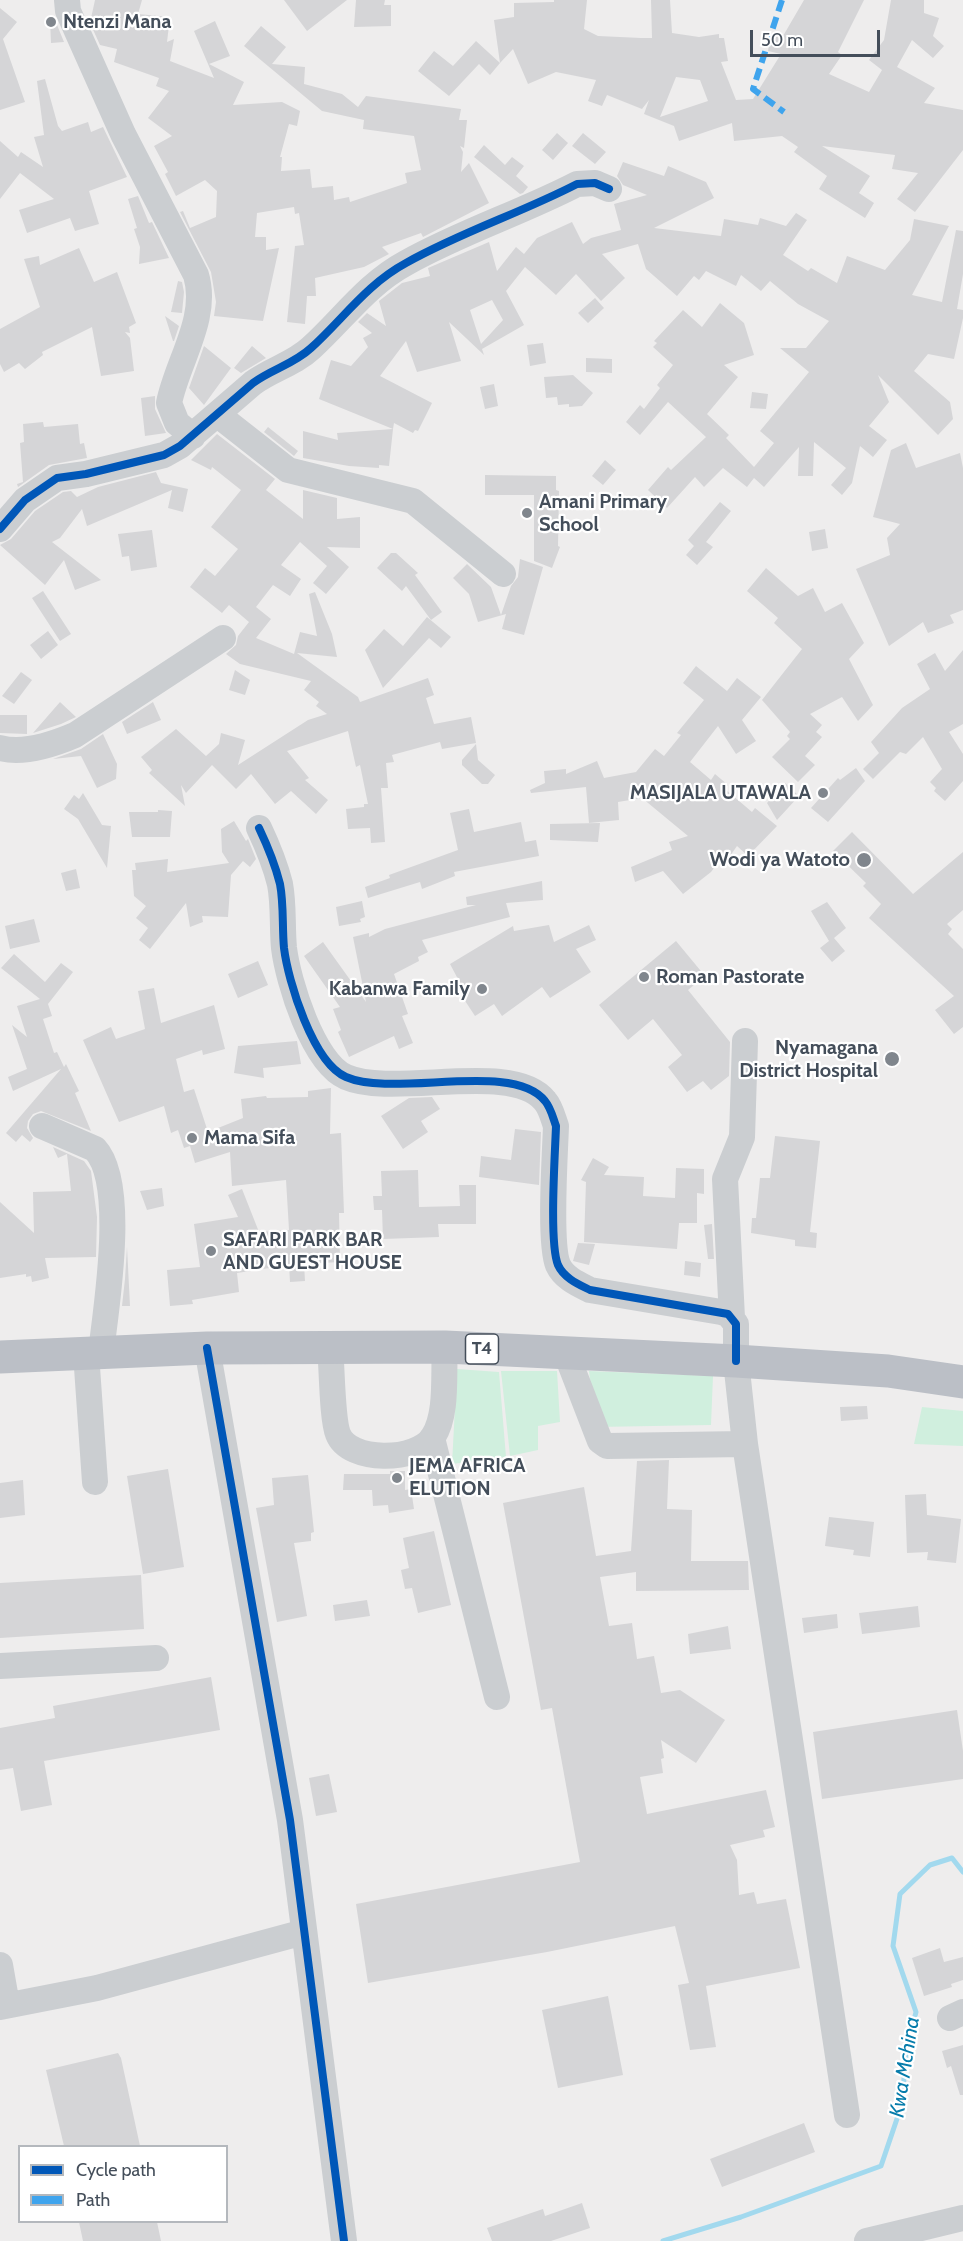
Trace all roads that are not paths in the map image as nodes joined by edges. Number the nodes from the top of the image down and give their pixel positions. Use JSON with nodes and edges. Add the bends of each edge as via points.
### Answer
{"nodes":[{"id":1,"x":67,"y":0,"type":"edge"},
{"id":2,"x":609,"y":189,"type":"dead end"},
{"id":3,"x":218,"y":415,"type":"junction"},
{"id":4,"x":193,"y":436,"type":"junction"},
{"id":5,"x":0,"y":529,"type":"edge"},
{"id":6,"x":503,"y":574,"type":"dead end"},
{"id":7,"x":223,"y":638,"type":"dead end"},
{"id":8,"x":0,"y":748,"type":"edge"},
{"id":9,"x":259,"y":828,"type":"dead end"},
{"id":10,"x":745,"y":1041,"type":"dead end"},
{"id":11,"x":42,"y":1126,"type":"dead end"},
{"id":12,"x":732,"y":1318,"type":"junction"},
{"id":13,"x":330,"y":1347,"type":"junction"},
{"id":14,"x":445,"y":1347,"type":"junction"},
{"id":15,"x":207,"y":1348,"type":"junction"},
{"id":16,"x":93,"y":1353,"type":"junction"},
{"id":17,"x":566,"y":1353,"type":"junction"},
{"id":18,"x":0,"y":1357,"type":"edge"},
{"id":19,"x":736,"y":1360,"type":"junction"},
{"id":20,"x":963,"y":1382,"type":"edge"},
{"id":21,"x":432,"y":1438,"type":"junction"},
{"id":22,"x":745,"y":1444,"type":"junction"},
{"id":23,"x":95,"y":1482,"type":"dead end"},
{"id":24,"x":156,"y":1658,"type":"dead end"},
{"id":25,"x":0,"y":1666,"type":"edge"},
{"id":26,"x":496,"y":1697,"type":"dead end"},
{"id":27,"x":304,"y":1932,"type":"junction"},
{"id":28,"x":0,"y":1965,"type":"edge"},
{"id":29,"x":4,"y":2006,"type":"edge"},
{"id":30,"x":847,"y":2115,"type":"dead end"},
{"id":31,"x":963,"y":2218,"type":"edge"},
{"id":32,"x":344,"y":2241,"type":"edge"},
{"id":33,"x":867,"y":2241,"type":"edge"}],
"edges":[{"from":1,"to":4,"type":"street","via":[[68,11],[110,105],[200,288],[195,324],[169,403],[177,423]]},
{"from":2,"to":3,"type":"street","via":[[595,183],[577,184],[406,262],[375,283],[311,349],[295,362],[265,374]]},
{"from":3,"to":4,"type":"street"},
{"from":3,"to":6,"type":"street","via":[[288,470],[413,501]]},
{"from":4,"to":5,"type":"street","via":[[164,455],[57,478],[25,500]]},
{"from":7,"to":8,"type":"street","via":[[75,735],[19,750]]},
{"from":9,"to":12,"type":"street","via":[[272,855],[280,886],[284,948],[293,983],[315,1041],[333,1069],[344,1076],[375,1083],[500,1082],[536,1092],[545,1100],[556,1126],[555,1240],[559,1265],[566,1275],[590,1290],[721,1312]]},
{"from":10,"to":12,"type":"street","via":[[742,1137],[725,1179]]},
{"from":11,"to":16,"type":"street","via":[[95,1149],[101,1155],[108,1180],[114,1253]]},
{"from":12,"to":19,"type":"street","via":[[736,1324]]},
{"from":13,"to":14,"type":"highway","number":"T4"},
{"from":13,"to":15,"type":"highway","number":"T4"},
{"from":13,"to":21,"type":"street","via":[[338,1433],[348,1449],[362,1454],[403,1454],[416,1452]]},
{"from":14,"to":17,"type":"highway","number":"T4"},
{"from":14,"to":21,"type":"street","via":[[440,1419]]},
{"from":15,"to":16,"type":"highway","number":"T4"},
{"from":15,"to":27,"type":"street","via":[[290,1820]]},
{"from":16,"to":18,"type":"highway","number":"T4"},
{"from":16,"to":23,"type":"street"},
{"from":17,"to":19,"type":"highway","number":"T4"},
{"from":17,"to":22,"type":"street","via":[[600,1441],[607,1446]]},
{"from":19,"to":20,"type":"highway","number":"T4","via":[[888,1371]]},
{"from":19,"to":22,"type":"street"},
{"from":21,"to":26,"type":"street"},
{"from":22,"to":30,"type":"street"},
{"from":24,"to":25,"type":"street"},
{"from":27,"to":29,"type":"street","via":[[97,1988]]},
{"from":27,"to":32,"type":"street"},
{"from":28,"to":29,"type":"street"},
{"from":31,"to":33,"type":"street"}]}
